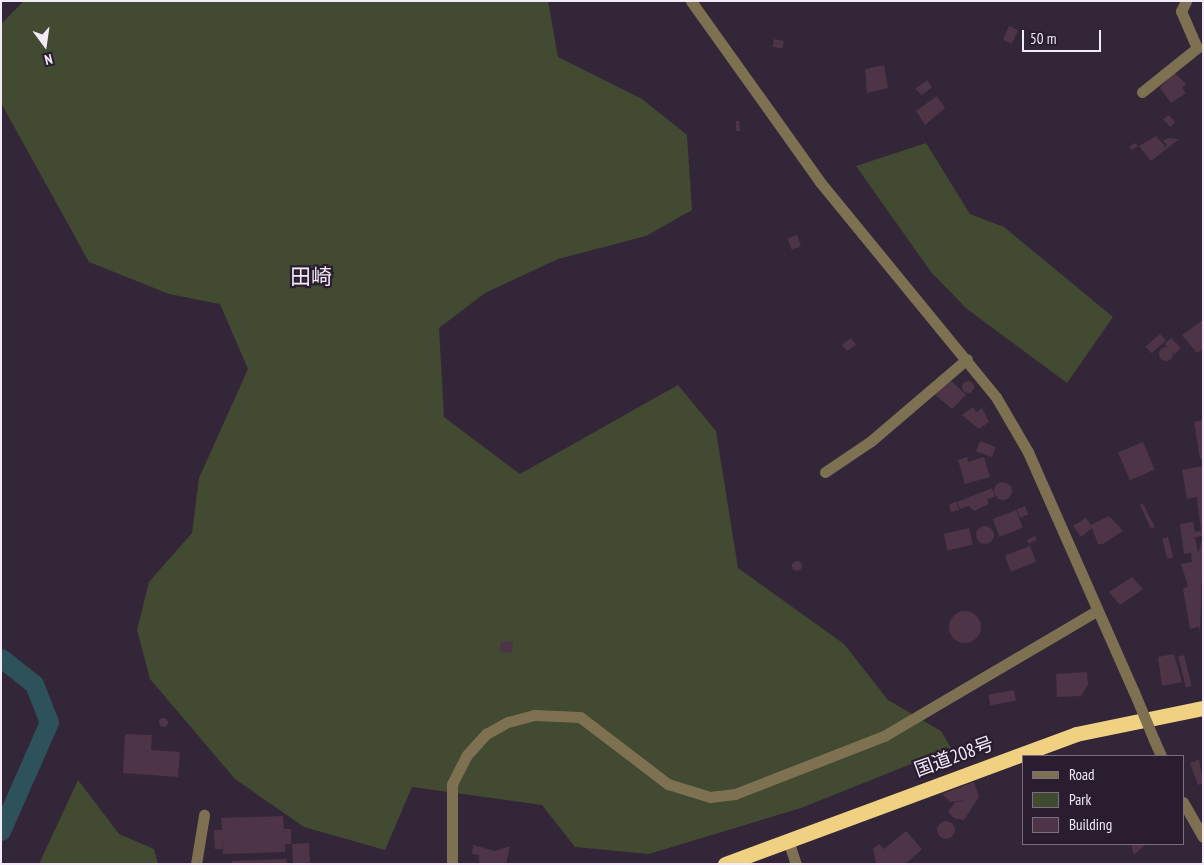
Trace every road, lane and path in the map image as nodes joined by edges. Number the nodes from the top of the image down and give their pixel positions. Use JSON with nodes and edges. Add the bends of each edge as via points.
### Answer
{"nodes":[{"id":1,"x":690,"y":1,"type":"edge"},
{"id":2,"x":1186,"y":1,"type":"edge"},
{"id":3,"x":1142,"y":92,"type":"dead end"},
{"id":4,"x":967,"y":359,"type":"junction"},
{"id":5,"x":825,"y":472,"type":"dead end"},
{"id":6,"x":1096,"y":612,"type":"junction"},
{"id":7,"x":1203,"y":708,"type":"edge"},
{"id":8,"x":1161,"y":755,"type":"edge"},
{"id":9,"x":1184,"y":804,"type":"edge"},
{"id":10,"x":204,"y":815,"type":"dead end"},
{"id":11,"x":1203,"y":837,"type":"edge"},
{"id":12,"x":788,"y":840,"type":"junction"},
{"id":13,"x":196,"y":864,"type":"edge"},
{"id":14,"x":452,"y":864,"type":"edge"},
{"id":15,"x":726,"y":864,"type":"edge"},
{"id":16,"x":796,"y":864,"type":"edge"}],
"edges":[{"from":1,"to":4,"type":"street","via":[[820,182]]},
{"from":2,"to":3,"type":"street","via":[[1182,10],[1197,48]]},
{"from":4,"to":5,"type":"street","via":[[871,441]]},
{"from":4,"to":6,"type":"street","via":[[1028,452]]},
{"from":6,"to":8,"type":"street","bridge":true},
{"from":6,"to":14,"type":"street","via":[[884,736],[736,794],[710,797],[668,784],[580,717],[534,715],[508,722],[486,734],[466,756],[452,784]]},
{"from":7,"to":12,"type":"highway","name":"国道208号","via":[[1076,734]]},
{"from":9,"to":11,"type":"street"},
{"from":10,"to":13,"type":"street"},
{"from":12,"to":15,"type":"highway","name":"国道208号"},
{"from":12,"to":16,"type":"street"}]}
